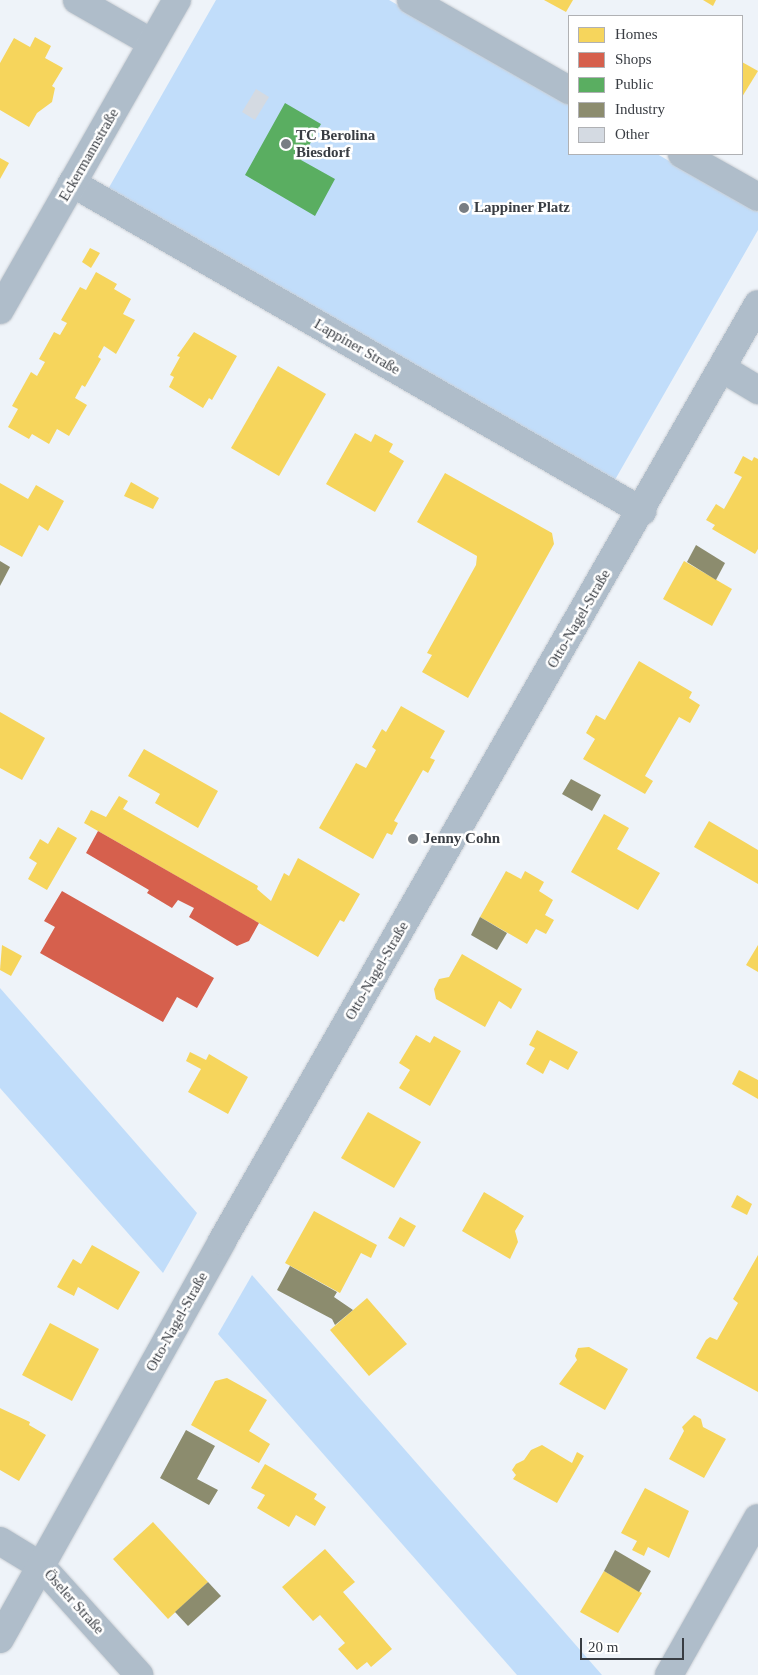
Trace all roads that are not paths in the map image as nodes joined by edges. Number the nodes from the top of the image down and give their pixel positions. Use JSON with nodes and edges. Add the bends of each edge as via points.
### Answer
{"nodes":[{"id":1,"x":77,"y":0,"type":"edge"},
{"id":2,"x":177,"y":0,"type":"edge"},
{"id":3,"x":411,"y":0,"type":"edge"},
{"id":4,"x":152,"y":43,"type":"junction"},
{"id":5,"x":568,"y":89,"type":"edge"},
{"id":6,"x":684,"y":155,"type":"edge"},
{"id":7,"x":72,"y":184,"type":"junction"},
{"id":8,"x":758,"y":197,"type":"edge"},
{"id":9,"x":758,"y":304,"type":"edge"},
{"id":10,"x":0,"y":310,"type":"edge"},
{"id":11,"x":722,"y":369,"type":"junction"},
{"id":12,"x":758,"y":390,"type":"edge"},
{"id":13,"x":642,"y":511,"type":"junction"},
{"id":14,"x":758,"y":1518,"type":"edge"},
{"id":15,"x":0,"y":1541,"type":"edge"},
{"id":16,"x":41,"y":1566,"type":"junction"},
{"id":17,"x":0,"y":1639,"type":"edge"},
{"id":18,"x":138,"y":1675,"type":"edge"},
{"id":19,"x":669,"y":1675,"type":"edge"}],
"edges":[{"from":1,"to":4,"type":"street"},
{"from":2,"to":4,"type":"street","name":"Eckermannstraße"},
{"from":3,"to":5,"type":"street"},
{"from":4,"to":7,"type":"street","name":"Eckermannstraße"},
{"from":6,"to":8,"type":"street"},
{"from":7,"to":10,"type":"street","name":"Eckermannstraße"},
{"from":7,"to":13,"type":"street","name":"Lappiner Straße"},
{"from":9,"to":11,"type":"street","name":"Otto-Nagel-Straße"},
{"from":11,"to":12,"type":"street"},
{"from":11,"to":13,"type":"street","name":"Otto-Nagel-Straße"},
{"from":13,"to":16,"type":"street","name":"Otto-Nagel-Straße","via":[[222,1241]]},
{"from":14,"to":19,"type":"street"},
{"from":15,"to":16,"type":"street","name":"Öseler Straße"},
{"from":16,"to":17,"type":"street","name":"Otto-Nagel-Straße"},
{"from":16,"to":18,"type":"street","name":"Öseler Straße"}]}
